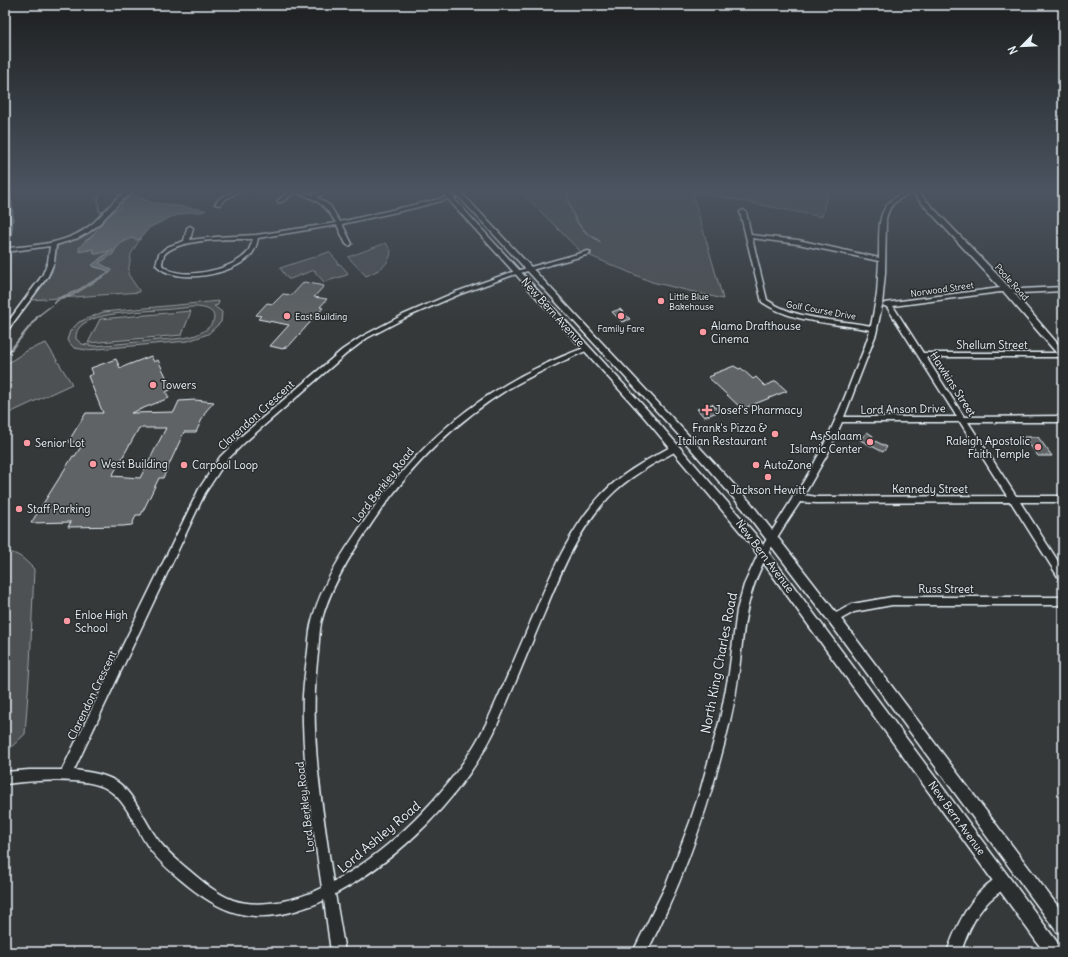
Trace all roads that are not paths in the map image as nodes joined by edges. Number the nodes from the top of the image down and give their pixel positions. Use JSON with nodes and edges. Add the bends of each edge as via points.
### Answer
{"nodes":[{"id":1,"x":8,"y":234,"type":"edge"},
{"id":2,"x":81,"y":234,"type":"edge"},
{"id":3,"x":189,"y":234,"type":"edge"},
{"id":4,"x":281,"y":234,"type":"edge"},
{"id":5,"x":344,"y":234,"type":"edge"},
{"id":6,"x":482,"y":234,"type":"edge"},
{"id":7,"x":497,"y":234,"type":"edge"},
{"id":8,"x":882,"y":234,"type":"edge"},
{"id":9,"x":955,"y":234,"type":"edge"},
{"id":10,"x":748,"y":236,"type":"joint"},
{"id":11,"x":256,"y":237,"type":"junction"},
{"id":12,"x":187,"y":241,"type":"junction"},
{"id":13,"x":53,"y":244,"type":"junction"},
{"id":14,"x":349,"y":244,"type":"dead end"},
{"id":15,"x":5,"y":250,"type":"edge"},
{"id":16,"x":588,"y":253,"type":"dead end"},
{"id":17,"x":881,"y":260,"type":"junction"},
{"id":18,"x":530,"y":269,"type":"junction"},
{"id":19,"x":517,"y":273,"type":"junction"},
{"id":20,"x":1006,"y":289,"type":"junction"},
{"id":21,"x":1056,"y":289,"type":"junction"},
{"id":22,"x":1063,"y":289,"type":"edge"},
{"id":23,"x":1063,"y":297,"type":"edge"},
{"id":24,"x":879,"y":304,"type":"junction"},
{"id":25,"x":889,"y":305,"type":"junction"},
{"id":26,"x":557,"y":317,"type":"junction"},
{"id":27,"x":874,"y":329,"type":"junction"},
{"id":28,"x":5,"y":330,"type":"edge"},
{"id":29,"x":597,"y":343,"type":"junction"},
{"id":30,"x":586,"y":349,"type":"junction"},
{"id":31,"x":921,"y":355,"type":"junction"},
{"id":32,"x":1063,"y":355,"type":"edge"},
{"id":33,"x":626,"y":374,"type":"junction"},
{"id":34,"x":632,"y":399,"type":"junction"},
{"id":35,"x":839,"y":419,"type":"junction"},
{"id":36,"x":963,"y":419,"type":"junction"},
{"id":37,"x":1063,"y":419,"type":"edge"},
{"id":38,"x":688,"y":440,"type":"junction"},
{"id":39,"x":675,"y":448,"type":"junction"},
{"id":40,"x":727,"y":483,"type":"junction"},
{"id":41,"x":796,"y":498,"type":"junction"},
{"id":42,"x":1063,"y":499,"type":"edge"},
{"id":43,"x":1014,"y":500,"type":"junction"},
{"id":44,"x":772,"y":539,"type":"junction"},
{"id":45,"x":763,"y":552,"type":"junction"},
{"id":46,"x":1063,"y":577,"type":"edge"},
{"id":47,"x":1063,"y":601,"type":"edge"},
{"id":48,"x":834,"y":619,"type":"junction"},
{"id":49,"x":65,"y":776,"type":"junction"},
{"id":50,"x":5,"y":778,"type":"edge"},
{"id":51,"x":1003,"y":881,"type":"junction"},
{"id":52,"x":328,"y":892,"type":"junction"},
{"id":53,"x":1063,"y":926,"type":"edge"},
{"id":54,"x":338,"y":952,"type":"edge"},
{"id":55,"x":640,"y":952,"type":"edge"},
{"id":56,"x":954,"y":952,"type":"edge"},
{"id":57,"x":1054,"y":952,"type":"edge"}],
"edges":[{"from":1,"to":15,"type":"street"},
{"from":2,"to":13,"type":"street"},
{"from":3,"to":12,"type":"street"},
{"from":4,"to":11,"type":"street"},
{"from":5,"to":14,"type":"street"},
{"from":6,"to":19,"type":"main road","name":"New Bern Avenue"},
{"from":7,"to":18,"type":"main road","name":"New Bern Avenue"},
{"from":8,"to":17,"type":"street","name":"North King Charles Road"},
{"from":9,"to":20,"type":"main road","name":"Poole Road"},
{"from":10,"to":17,"type":"street","via":[[833,249]]},
{"from":10,"to":27,"type":"street","name":"Golf Course Drive","via":[[761,294],[772,308],[789,315]]},
{"from":11,"to":12,"type":"street"},
{"from":11,"to":12,"type":"street","via":[[253,248],[246,258],[223,269],[180,274],[161,268],[158,261],[161,254],[171,246]]},
{"from":13,"to":15,"type":"street"},
{"from":13,"to":28,"type":"street","via":[[48,272]]},
{"from":16,"to":18,"type":"street","name":"Clarendon Crescent"},
{"from":17,"to":24,"type":"street","name":"North King Charles Road"},
{"from":18,"to":19,"type":"street","name":"Clarendon Crescent"},
{"from":18,"to":29,"type":"main road","name":"New Bern Avenue"},
{"from":19,"to":26,"type":"main road","name":"New Bern Avenue"},
{"from":19,"to":49,"type":"street","name":"Clarendon Crescent","via":[[439,300],[359,341],[223,459],[202,491]]},
{"from":20,"to":21,"type":"street","name":"Norwood Street"},
{"from":20,"to":25,"type":"street","name":"Norwood Street"},
{"from":20,"to":32,"type":"main road","name":"Poole Road"},
{"from":21,"to":22,"type":"street","name":"Norwood Street"},
{"from":21,"to":23,"type":"street"},
{"from":24,"to":25,"type":"street","name":"Norwood Street"},
{"from":24,"to":27,"type":"street","name":"North King Charles Road"},
{"from":25,"to":31,"type":"street","name":"Hawkins Street"},
{"from":26,"to":29,"type":"main road","via":[[585,341]]},
{"from":26,"to":30,"type":"main road","name":"New Bern Avenue"},
{"from":27,"to":35,"type":"street","name":"North King Charles Road"},
{"from":29,"to":33,"type":"main road","name":"New Bern Avenue"},
{"from":30,"to":33,"type":"main road","via":[[599,351]]},
{"from":30,"to":34,"type":"main road","name":"New Bern Avenue"},
{"from":30,"to":52,"type":"street","name":"Lord Berkley Road","via":[[522,377],[452,426],[408,469],[368,520],[333,580],[318,616],[307,706],[312,776]]},
{"from":31,"to":32,"type":"street","name":"Shellum Street"},
{"from":31,"to":36,"type":"street","name":"Hawkins Street"},
{"from":33,"to":38,"type":"main road","name":"New Bern Avenue"},
{"from":34,"to":38,"type":"main road","via":[[663,430],[674,438]]},
{"from":34,"to":39,"type":"main road","name":"New Bern Avenue"},
{"from":35,"to":36,"type":"street","name":"Lord Anson Drive"},
{"from":35,"to":41,"type":"street","name":"North King Charles Road","via":[[819,464]]},
{"from":36,"to":37,"type":"street","name":"Lord Anson Drive"},
{"from":36,"to":43,"type":"street","name":"Hawkins Street"},
{"from":38,"to":40,"type":"main road","name":"New Bern Avenue"},
{"from":39,"to":40,"type":"main road","via":[[688,449]]},
{"from":39,"to":45,"type":"main road","name":"New Bern Avenue"},
{"from":39,"to":52,"type":"street","name":"Lord Ashley Road","via":[[639,468],[618,484],[580,529],[562,561],[490,728],[452,787],[415,828],[350,880]]},
{"from":40,"to":44,"type":"main road","name":"New Bern Avenue"},
{"from":41,"to":43,"type":"street","name":"Kennedy Street"},
{"from":41,"to":44,"type":"street","name":"North King Charles Road"},
{"from":42,"to":43,"type":"street","name":"Kennedy Street"},
{"from":43,"to":46,"type":"street","name":"Hawkins Street"},
{"from":44,"to":45,"type":"street","name":"North King Charles Road"},
{"from":44,"to":48,"type":"main road","name":"New Bern Avenue"},
{"from":45,"to":51,"type":"main road","name":"New Bern Avenue"},
{"from":45,"to":55,"type":"street","name":"North King Charles Road","via":[[740,613],[732,685],[709,783],[676,876]]},
{"from":47,"to":48,"type":"street","name":"Russ Street","via":[[892,601],[852,608]]},
{"from":48,"to":53,"type":"main road","name":"New Bern Avenue"},
{"from":49,"to":50,"type":"street","name":"Lord Ashley Road","via":[[20,775]]},
{"from":49,"to":52,"type":"street","name":"Lord Ashley Road","via":[[100,780],[120,791],[162,853],[186,876],[222,902],[246,910],[273,910],[302,903]]},
{"from":51,"to":56,"type":"street","via":[[986,894],[972,911]]},
{"from":51,"to":57,"type":"main road","name":"New Bern Avenue"},
{"from":52,"to":54,"type":"street","name":"Lord Berkley Road"}]}
